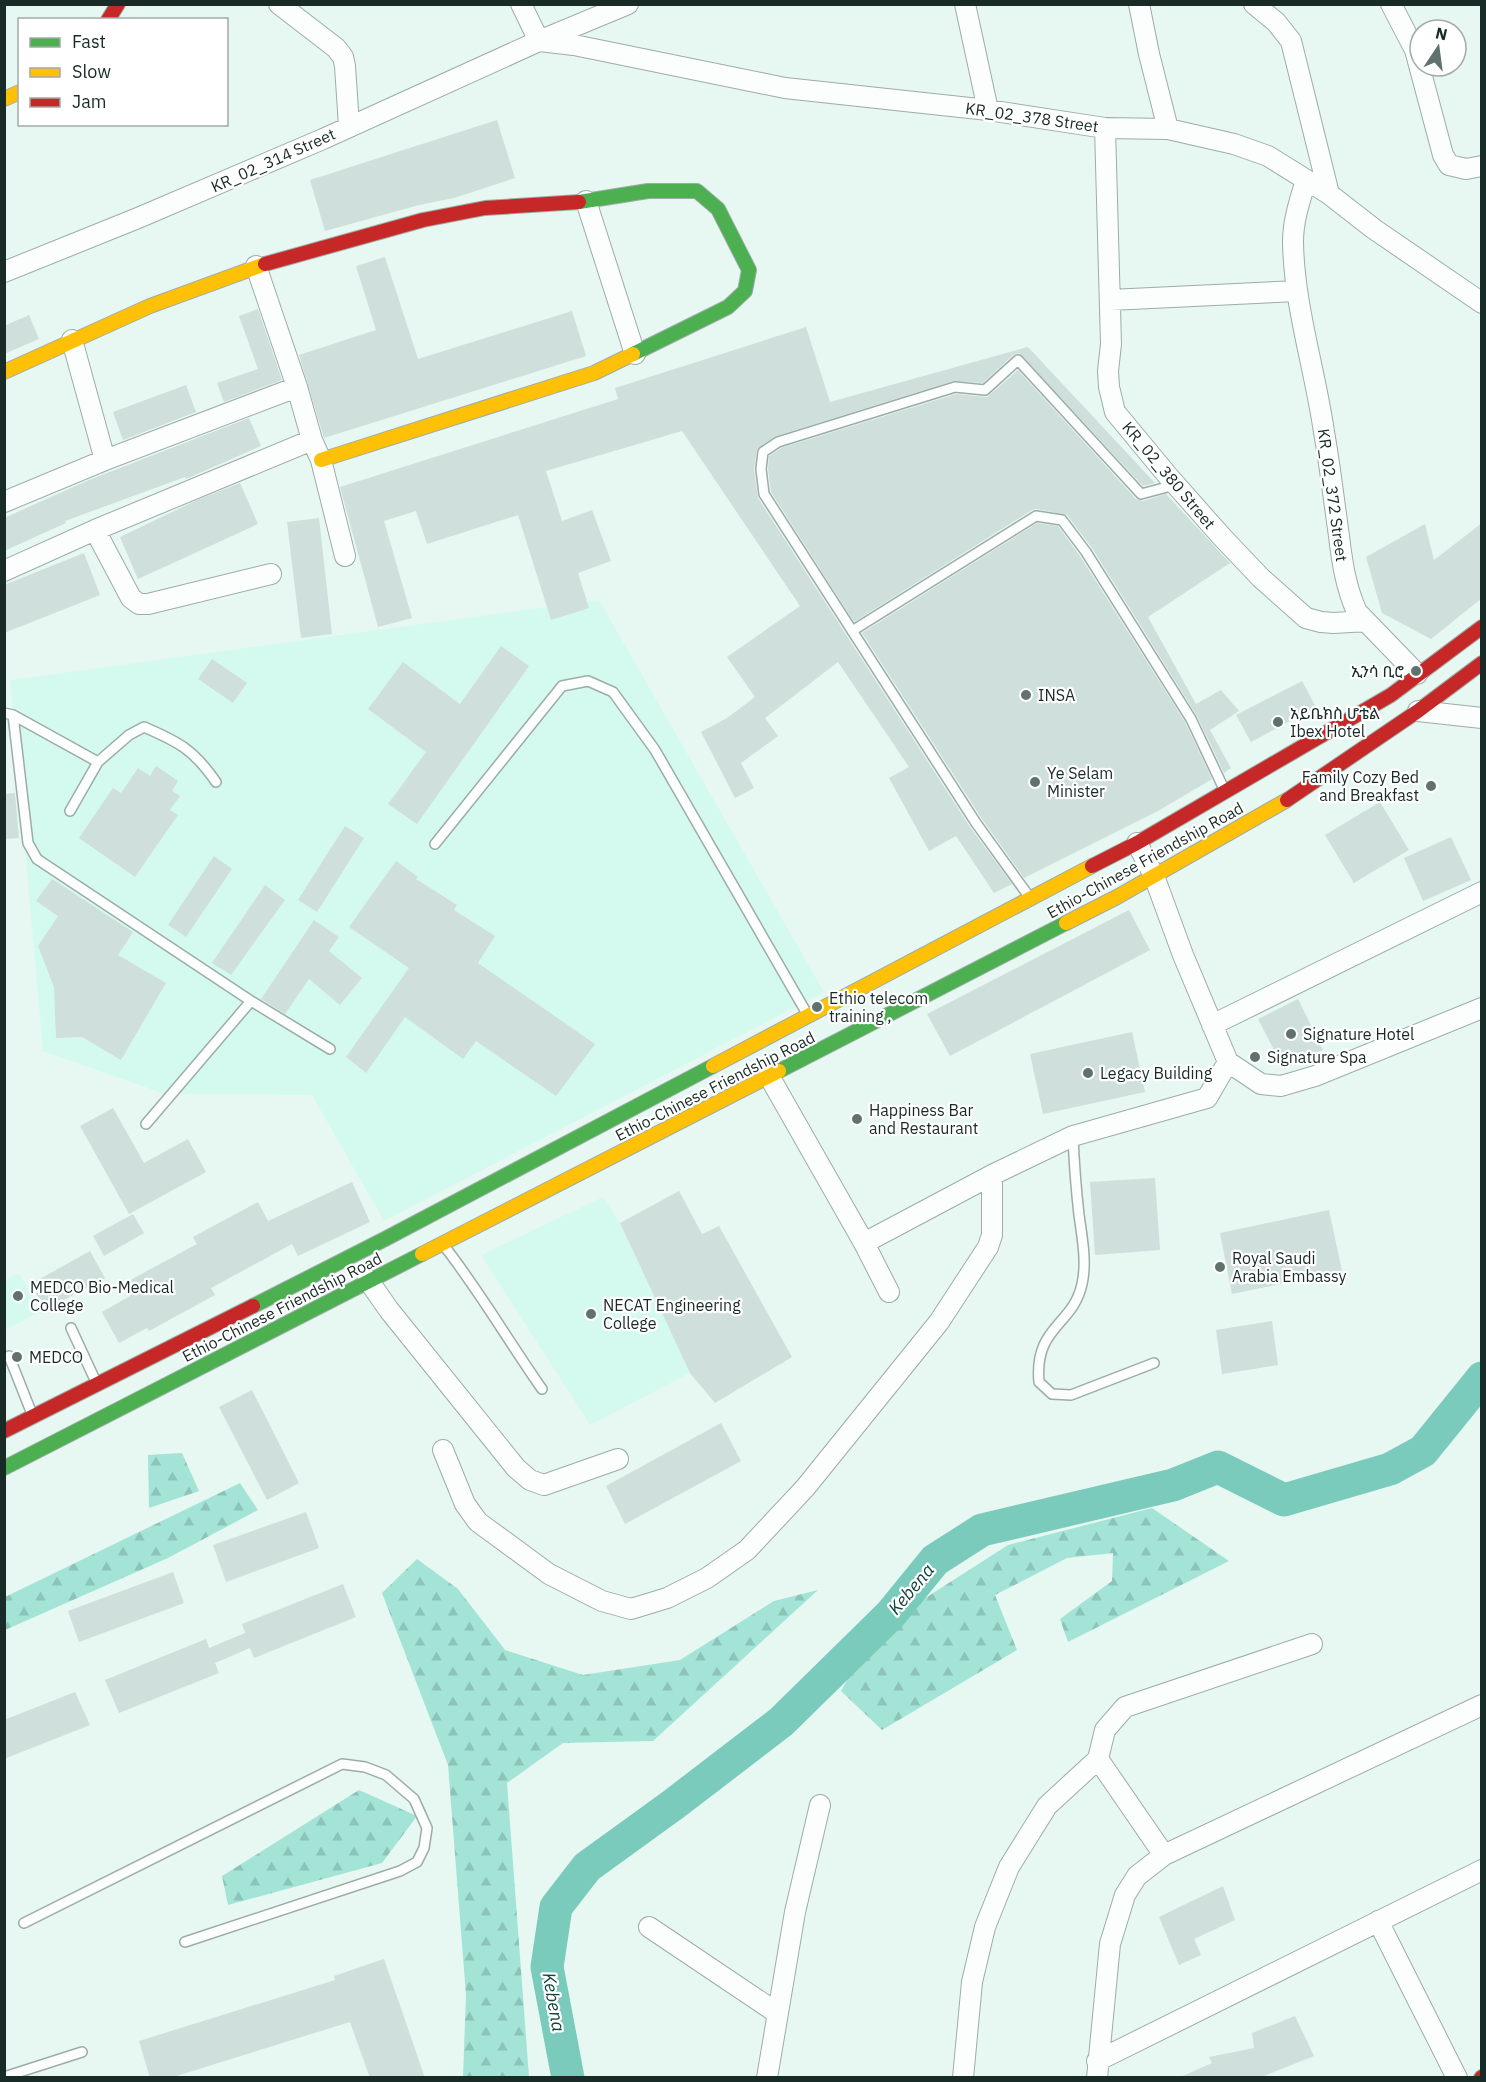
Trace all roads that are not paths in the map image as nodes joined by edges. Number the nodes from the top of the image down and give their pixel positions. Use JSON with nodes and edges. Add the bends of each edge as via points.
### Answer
{"nodes":[{"id":1,"x":118,"y":4,"type":"edge"},
{"id":2,"x":279,"y":4,"type":"edge"},
{"id":3,"x":521,"y":4,"type":"edge"},
{"id":4,"x":628,"y":4,"type":"edge"},
{"id":5,"x":965,"y":4,"type":"edge"},
{"id":6,"x":1139,"y":4,"type":"edge"},
{"id":7,"x":1254,"y":4,"type":"edge"},
{"id":8,"x":1391,"y":4,"type":"edge"},
{"id":9,"x":109,"y":18,"type":"edge"},
{"id":10,"x":539,"y":41,"type":"junction"},
{"id":11,"x":18,"y":93,"type":"edge"},
{"id":12,"x":4,"y":99,"type":"edge"},
{"id":13,"x":988,"y":110,"type":"junction"},
{"id":14,"x":349,"y":126,"type":"junction"},
{"id":15,"x":1105,"y":128,"type":"junction"},
{"id":16,"x":1168,"y":129,"type":"junction"},
{"id":17,"x":1482,"y":166,"type":"edge"},
{"id":18,"x":1306,"y":180,"type":"junction"},
{"id":19,"x":1329,"y":194,"type":"junction"},
{"id":20,"x":586,"y":201,"type":"junction"},
{"id":21,"x":256,"y":266,"type":"junction"},
{"id":22,"x":4,"y":272,"type":"edge"},
{"id":23,"x":1297,"y":291,"type":"junction"},
{"id":24,"x":1110,"y":300,"type":"junction"},
{"id":25,"x":1482,"y":303,"type":"edge"},
{"id":26,"x":72,"y":340,"type":"junction"},
{"id":27,"x":635,"y":354,"type":"junction"},
{"id":28,"x":4,"y":372,"type":"edge"},
{"id":29,"x":297,"y":387,"type":"junction"},
{"id":30,"x":312,"y":440,"type":"junction"},
{"id":31,"x":105,"y":460,"type":"junction"},
{"id":32,"x":321,"y":460,"type":"junction"},
{"id":33,"x":1176,"y":485,"type":"junction"},
{"id":34,"x":4,"y":502,"type":"edge"},
{"id":35,"x":95,"y":530,"type":"junction"},
{"id":36,"x":345,"y":556,"type":"dead end"},
{"id":37,"x":4,"y":571,"type":"edge"},
{"id":38,"x":270,"y":574,"type":"dead end"},
{"id":39,"x":1366,"y":621,"type":"junction"},
{"id":40,"x":1482,"y":627,"type":"edge"},
{"id":41,"x":852,"y":631,"type":"junction"},
{"id":42,"x":1482,"y":663,"type":"edge"},
{"id":43,"x":1418,"y":674,"type":"junction"},
{"id":44,"x":1458,"y":681,"type":"junction"},
{"id":45,"x":1482,"y":686,"type":"edge"},
{"id":46,"x":1418,"y":711,"type":"junction"},
{"id":47,"x":9,"y":714,"type":"edge"},
{"id":48,"x":1482,"y":718,"type":"edge"},
{"id":49,"x":98,"y":762,"type":"junction"},
{"id":50,"x":216,"y":782,"type":"dead end"},
{"id":51,"x":1225,"y":792,"type":"junction"},
{"id":52,"x":70,"y":811,"type":"dead end"},
{"id":53,"x":1137,"y":843,"type":"junction"},
{"id":54,"x":435,"y":844,"type":"dead end"},
{"id":55,"x":1154,"y":876,"type":"junction"},
{"id":56,"x":1482,"y":892,"type":"edge"},
{"id":57,"x":1030,"y":897,"type":"junction"},
{"id":58,"x":251,"y":1001,"type":"junction"},
{"id":59,"x":1482,"y":1008,"type":"edge"},
{"id":60,"x":809,"y":1016,"type":"junction"},
{"id":61,"x":1212,"y":1024,"type":"junction"},
{"id":62,"x":330,"y":1049,"type":"dead end"},
{"id":63,"x":1228,"y":1062,"type":"junction"},
{"id":64,"x":769,"y":1076,"type":"junction"},
{"id":65,"x":146,"y":1124,"type":"dead end"},
{"id":66,"x":1073,"y":1136,"type":"junction"},
{"id":67,"x":992,"y":1175,"type":"junction"},
{"id":68,"x":442,"y":1242,"type":"junction"},
{"id":69,"x":864,"y":1243,"type":"junction"},
{"id":70,"x":393,"y":1252,"type":"junction"},
{"id":71,"x":368,"y":1280,"type":"junction"},
{"id":72,"x":890,"y":1292,"type":"dead end"},
{"id":73,"x":71,"y":1328,"type":"dead end"},
{"id":74,"x":9,"y":1356,"type":"dead end"},
{"id":75,"x":1154,"y":1363,"type":"dead end"},
{"id":76,"x":97,"y":1384,"type":"junction"},
{"id":77,"x":542,"y":1389,"type":"dead end"},
{"id":78,"x":33,"y":1416,"type":"junction"},
{"id":79,"x":4,"y":1431,"type":"edge"},
{"id":80,"x":443,"y":1450,"type":"dead end"},
{"id":81,"x":618,"y":1458,"type":"dead end"},
{"id":82,"x":4,"y":1468,"type":"edge"},
{"id":83,"x":1312,"y":1644,"type":"dead end"},
{"id":84,"x":1482,"y":1705,"type":"edge"},
{"id":85,"x":1098,"y":1759,"type":"junction"},
{"id":86,"x":820,"y":1805,"type":"dead end"},
{"id":87,"x":1164,"y":1855,"type":"junction"},
{"id":88,"x":1482,"y":1870,"type":"edge"},
{"id":89,"x":1378,"y":1921,"type":"junction"},
{"id":90,"x":24,"y":1923,"type":"dead end"},
{"id":91,"x":649,"y":1927,"type":"dead end"},
{"id":92,"x":185,"y":1942,"type":"dead end"},
{"id":93,"x":777,"y":2013,"type":"junction"},
{"id":94,"x":82,"y":2052,"type":"dead end"},
{"id":95,"x":1097,"y":2069,"type":"edge"},
{"id":96,"x":1453,"y":2076,"type":"edge"},
{"id":97,"x":4,"y":2077,"type":"edge"},
{"id":98,"x":767,"y":2078,"type":"edge"},
{"id":99,"x":963,"y":2078,"type":"edge"}],
"edges":[{"from":1,"to":9,"type":"main road"},
{"from":2,"to":14,"type":"street","via":[[343,57]]},
{"from":3,"to":10,"type":"street"},
{"from":4,"to":10,"type":"street","name":"KR_02_314 Street"},
{"from":5,"to":13,"type":"street"},
{"from":6,"to":16,"type":"street"},
{"from":7,"to":19,"type":"street","via":[[1291,41]]},
{"from":8,"to":17,"type":"street","via":[[1415,50],[1443,155],[1449,165],[1466,169]]},
{"from":10,"to":13,"type":"street","name":"KR_02_378 Street","via":[[784,88]]},
{"from":10,"to":14,"type":"street","name":"KR_02_314 Street"},
{"from":11,"to":12,"type":"main road"},
{"from":13,"to":15,"type":"street","name":"KR_02_378 Street"},
{"from":14,"to":22,"type":"street","name":"KR_02_314 Street"},
{"from":15,"to":16,"type":"street","name":"KR_02_378 Street"},
{"from":15,"to":24,"type":"street","name":"KR_02_380 Street"},
{"from":16,"to":18,"type":"street","name":"KR_02_378 Street","via":[[1268,156]]},
{"from":18,"to":19,"type":"street","name":"KR_02_378 Street"},
{"from":18,"to":23,"type":"street","name":"KR_02_372 Street","via":[[1293,239]]},
{"from":19,"to":25,"type":"street","name":"KR_02_378 Street"},
{"from":20,"to":21,"type":"main road","via":[[485,208],[423,220]]},
{"from":20,"to":27,"type":"street"},
{"from":20,"to":27,"type":"main road","via":[[648,191],[697,191],[718,208],[749,270],[745,291],[729,307]]},
{"from":21,"to":26,"type":"main road"},
{"from":21,"to":29,"type":"street"},
{"from":23,"to":24,"type":"street"},
{"from":23,"to":39,"type":"street","name":"KR_02_372 Street","via":[[1324,431],[1343,565],[1351,600]]},
{"from":24,"to":33,"type":"street","name":"KR_02_380 Street","via":[[1108,370],[1115,412]]},
{"from":26,"to":28,"type":"main road"},
{"from":26,"to":31,"type":"street"},
{"from":27,"to":32,"type":"main road","via":[[594,372]]},
{"from":29,"to":30,"type":"street"},
{"from":29,"to":31,"type":"street"},
{"from":30,"to":32,"type":"street"},
{"from":30,"to":35,"type":"street"},
{"from":31,"to":34,"type":"street"},
{"from":32,"to":36,"type":"street"},
{"from":33,"to":39,"type":"street","name":"KR_02_380 Street","via":[[1261,578],[1306,618],[1334,623]]},
{"from":33,"to":41,"type":"lane","via":[[1141,494],[1018,360],[985,390],[954,387],[778,442],[763,452],[764,494]]},
{"from":35,"to":37,"type":"street"},
{"from":35,"to":38,"type":"street","via":[[131,598],[139,604]]},
{"from":39,"to":43,"type":"street","name":"KR_02_372 Street"},
{"from":40,"to":43,"type":"main road","name":"Ethio-Chinese Friendship Road"},
{"from":41,"to":51,"type":"lane","via":[[1036,516],[1062,520],[1191,719]]},
{"from":41,"to":57,"type":"lane","via":[[976,823]]},
{"from":42,"to":44,"type":"main road","name":"Ethio-Chinese Friendship Road"},
{"from":43,"to":51,"type":"main road","name":"Ethio-Chinese Friendship Road"},
{"from":44,"to":45,"type":"street"},
{"from":44,"to":46,"type":"main road","name":"Ethio-Chinese Friendship Road"},
{"from":46,"to":48,"type":"street"},
{"from":46,"to":55,"type":"main road","name":"Ethio-Chinese Friendship Road","via":[[1293,797]]},
{"from":47,"to":49,"type":"lane"},
{"from":47,"to":58,"type":"lane","via":[[28,843],[37,859]]},
{"from":49,"to":50,"type":"lane","via":[[144,727],[182,744]]},
{"from":49,"to":52,"type":"lane"},
{"from":51,"to":53,"type":"main road","name":"Ethio-Chinese Friendship Road"},
{"from":53,"to":55,"type":"street"},
{"from":53,"to":57,"type":"main road","name":"Ethio-Chinese Friendship Road"},
{"from":54,"to":60,"type":"lane","via":[[562,686],[588,681],[613,692],[655,750]]},
{"from":55,"to":61,"type":"street"},
{"from":55,"to":64,"type":"main road","name":"Ethio-Chinese Friendship Road"},
{"from":56,"to":61,"type":"street"},
{"from":57,"to":60,"type":"main road","name":"Ethio-Chinese Friendship Road"},
{"from":58,"to":62,"type":"lane"},
{"from":58,"to":65,"type":"lane"},
{"from":59,"to":63,"type":"street","via":[[1281,1086],[1261,1084]]},
{"from":60,"to":70,"type":"main road","name":"Ethio-Chinese Friendship Road"},
{"from":61,"to":63,"type":"street"},
{"from":63,"to":66,"type":"street","via":[[1207,1098]]},
{"from":64,"to":68,"type":"main road","name":"Ethio-Chinese Friendship Road"},
{"from":64,"to":69,"type":"street"},
{"from":66,"to":67,"type":"street"},
{"from":66,"to":75,"type":"lane","via":[[1084,1263],[1082,1284],[1075,1305],[1043,1344],[1039,1382],[1052,1394],[1071,1395]]},
{"from":67,"to":69,"type":"street"},
{"from":67,"to":80,"type":"street","via":[[992,1235],[988,1247],[939,1322],[805,1488],[747,1550],[707,1578],[668,1598],[630,1609],[603,1601],[549,1574],[478,1522],[465,1504]]},
{"from":68,"to":70,"type":"main road","name":"Ethio-Chinese Friendship Road"},
{"from":68,"to":77,"type":"lane"},
{"from":69,"to":72,"type":"street"},
{"from":70,"to":71,"type":"main road","name":"Ethio-Chinese Friendship Road"},
{"from":70,"to":76,"type":"main road","name":"Ethio-Chinese Friendship Road"},
{"from":71,"to":81,"type":"street","via":[[516,1468],[530,1480],[544,1485]]},
{"from":71,"to":82,"type":"main road","name":"Ethio-Chinese Friendship Road"},
{"from":73,"to":76,"type":"lane"},
{"from":74,"to":78,"type":"lane"},
{"from":76,"to":78,"type":"main road","name":"Ethio-Chinese Friendship Road"},
{"from":78,"to":79,"type":"main road","name":"Ethio-Chinese Friendship Road"},
{"from":83,"to":85,"type":"street","via":[[1125,1707],[1105,1730]]},
{"from":84,"to":87,"type":"street"},
{"from":85,"to":87,"type":"street"},
{"from":85,"to":99,"type":"street","via":[[1047,1806],[1010,1867],[985,1927],[972,1982]]},
{"from":86,"to":93,"type":"street"},
{"from":87,"to":95,"type":"street","via":[[1137,1876],[1125,1895],[1110,1944]]},
{"from":88,"to":89,"type":"street"},
{"from":89,"to":95,"type":"street"},
{"from":89,"to":96,"type":"street"},
{"from":90,"to":92,"type":"lane","via":[[342,1764],[386,1775],[414,1799],[427,1828],[417,1862]]},
{"from":91,"to":93,"type":"street"},
{"from":93,"to":98,"type":"street"},
{"from":94,"to":97,"type":"lane"}]}
